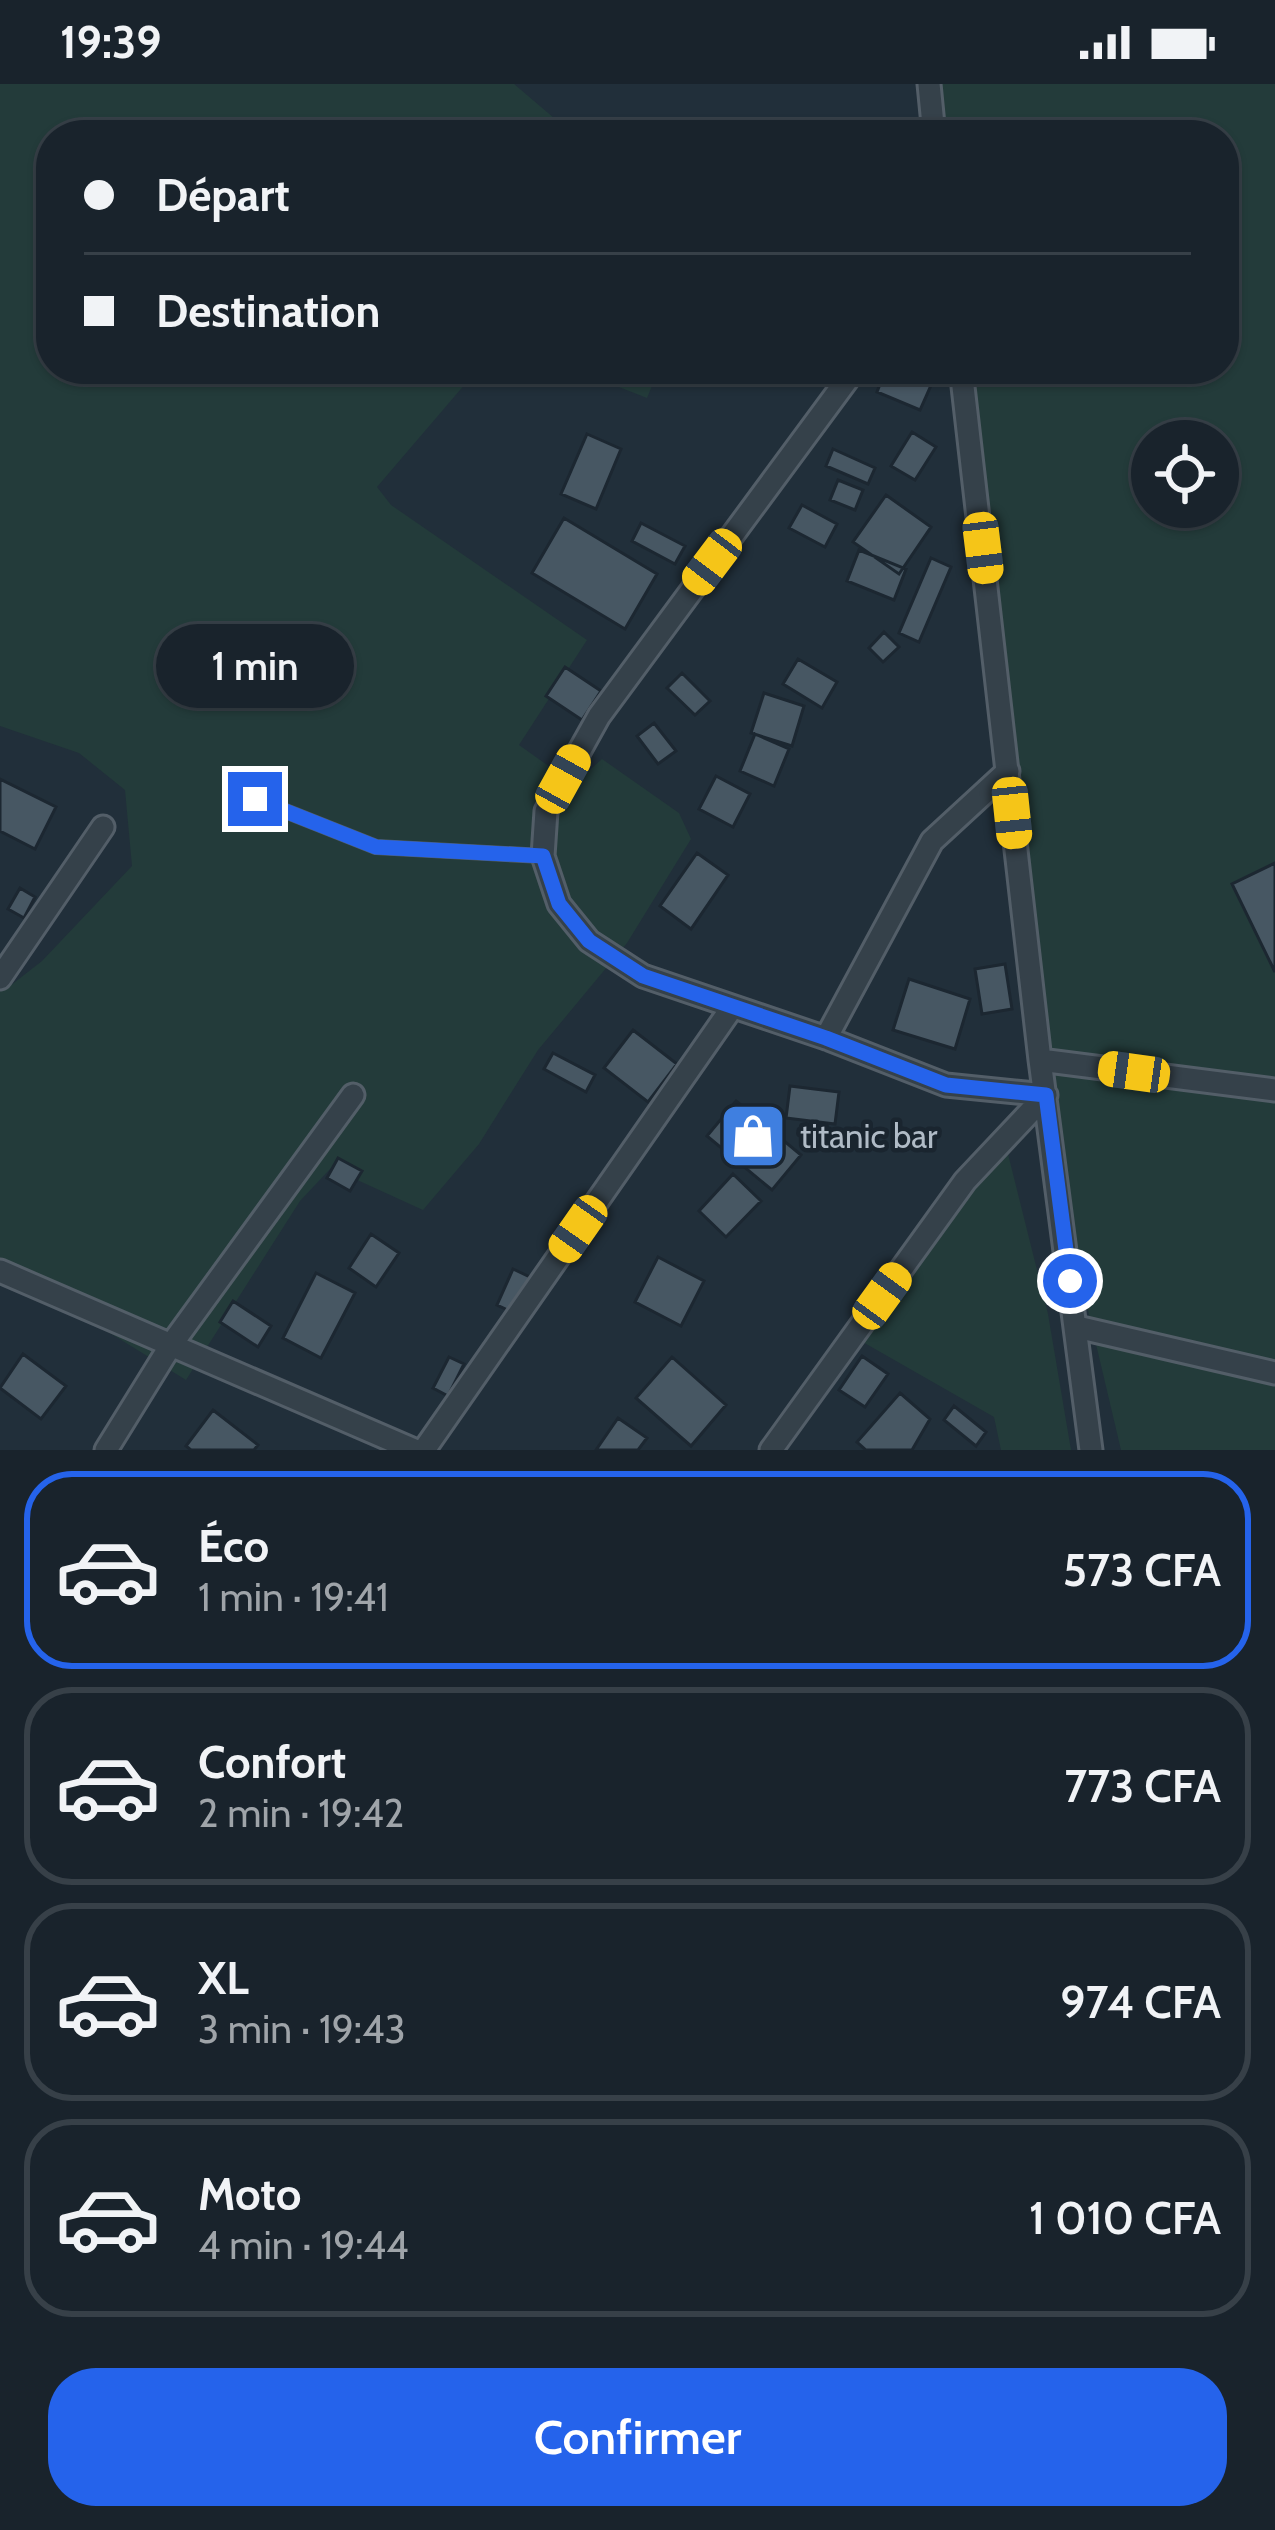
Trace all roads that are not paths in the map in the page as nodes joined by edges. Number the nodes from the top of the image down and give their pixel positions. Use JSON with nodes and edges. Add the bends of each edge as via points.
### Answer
{"nodes":[{"id":1,"x":929,"y":84,"type":"edge"},
{"id":2,"x":933,"y":120,"type":"edge"},
{"id":3,"x":844,"y":384,"type":"edge"},
{"id":4,"x":963,"y":384,"type":"edge"},
{"id":5,"x":1008,"y":771,"type":"junction"},
{"id":6,"x":255,"y":799,"type":"dead end"},
{"id":7,"x":103,"y":827,"type":"dead end"},
{"id":8,"x":543,"y":856,"type":"junction"},
{"id":9,"x":0,"y":978,"type":"edge"},
{"id":10,"x":731,"y":1009,"type":"junction"},
{"id":11,"x":826,"y":1038,"type":"junction"},
{"id":12,"x":1040,"y":1060,"type":"junction"},
{"id":13,"x":1275,"y":1090,"type":"edge"},
{"id":14,"x":352,"y":1095,"type":"dead end"},
{"id":15,"x":1046,"y":1095,"type":"junction"},
{"id":16,"x":0,"y":1271,"type":"edge"},
{"id":17,"x":1076,"y":1327,"type":"junction"},
{"id":18,"x":171,"y":1345,"type":"junction"},
{"id":19,"x":1275,"y":1373,"type":"edge"},
{"id":20,"x":106,"y":1450,"type":"edge"},
{"id":21,"x":414,"y":1450,"type":"edge"},
{"id":22,"x":424,"y":1450,"type":"edge"},
{"id":23,"x":771,"y":1450,"type":"edge"},
{"id":24,"x":1091,"y":1450,"type":"edge"}],
"edges":[{"from":1,"to":2,"type":"street"},
{"from":3,"to":8,"type":"street","via":[[598,716],[546,811]]},
{"from":4,"to":5,"type":"street"},
{"from":5,"to":11,"type":"street","via":[[932,841]]},
{"from":5,"to":12,"type":"street"},
{"from":6,"to":8,"type":"lane","via":[[376,847]]},
{"from":7,"to":9,"type":"street"},
{"from":8,"to":10,"type":"street","via":[[559,904],[589,941],[643,976]]},
{"from":10,"to":11,"type":"street"},
{"from":10,"to":22,"type":"street"},
{"from":11,"to":15,"type":"street","via":[[946,1085]]},
{"from":12,"to":13,"type":"street"},
{"from":12,"to":15,"type":"street"},
{"from":14,"to":18,"type":"street"},
{"from":15,"to":17,"type":"street"},
{"from":15,"to":23,"type":"street","via":[[965,1181]]},
{"from":16,"to":18,"type":"street"},
{"from":17,"to":19,"type":"street"},
{"from":17,"to":24,"type":"street"},
{"from":18,"to":20,"type":"street"},
{"from":18,"to":21,"type":"street"}]}
